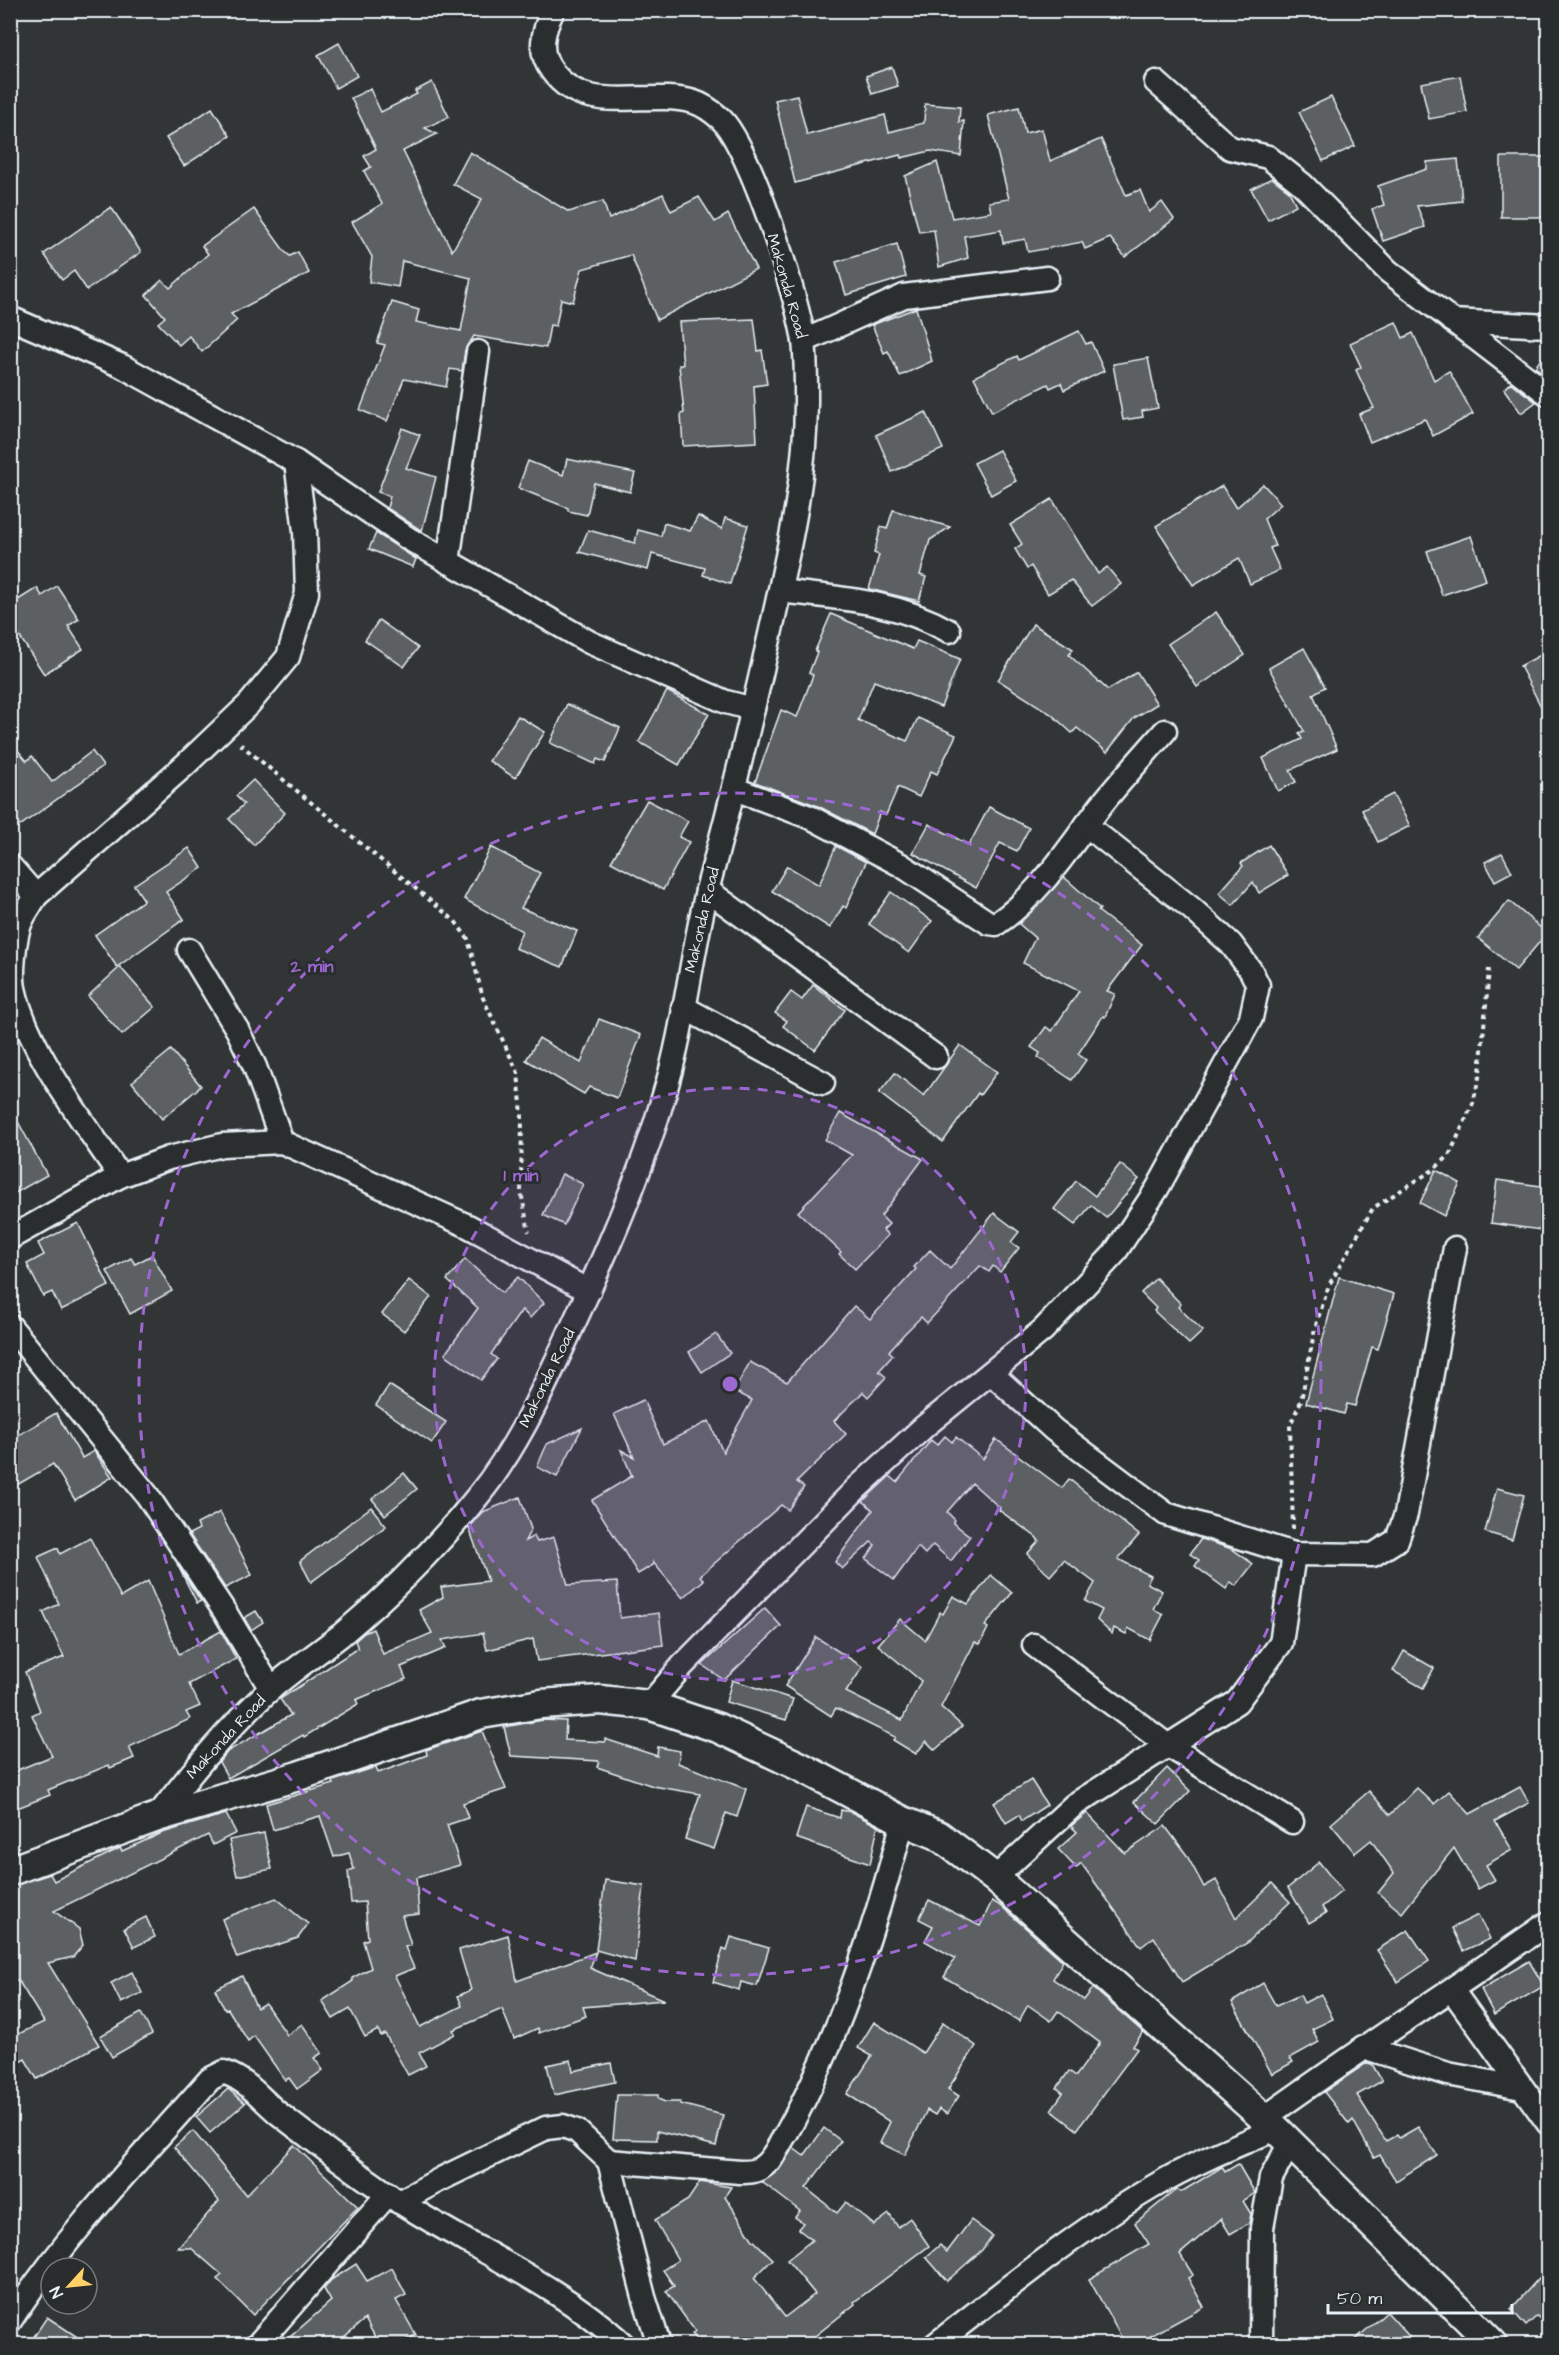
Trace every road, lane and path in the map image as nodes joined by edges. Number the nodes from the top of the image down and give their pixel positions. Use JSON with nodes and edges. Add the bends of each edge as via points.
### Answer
{"nodes":[{"id":1,"x":553,"y":10,"type":"edge"},
{"id":2,"x":1156,"y":81,"type":"dead end"},
{"id":3,"x":1047,"y":278,"type":"dead end"},
{"id":4,"x":10,"y":318,"type":"edge"},
{"id":5,"x":1452,"y":321,"type":"junction"},
{"id":6,"x":1548,"y":326,"type":"edge"},
{"id":7,"x":804,"y":341,"type":"junction"},
{"id":8,"x":478,"y":352,"type":"dead end"},
{"id":9,"x":1548,"y":394,"type":"edge"},
{"id":10,"x":296,"y":462,"type":"junction"},
{"id":11,"x":448,"y":562,"type":"junction"},
{"id":12,"x":780,"y":591,"type":"junction"},
{"id":13,"x":949,"y":631,"type":"dead end"},
{"id":14,"x":753,"y":709,"type":"junction"},
{"id":15,"x":222,"y":730,"type":"junction"},
{"id":16,"x":1165,"y":731,"type":"dead end"},
{"id":17,"x":735,"y":789,"type":"junction"},
{"id":18,"x":1086,"y":825,"type":"junction"},
{"id":19,"x":10,"y":866,"type":"edge"},
{"id":20,"x":707,"y":890,"type":"junction"},
{"id":21,"x":36,"y":896,"type":"junction"},
{"id":22,"x":189,"y":950,"type":"dead end"},
{"id":23,"x":1489,"y":969,"type":"dead end"},
{"id":24,"x":12,"y":986,"type":"edge"},
{"id":25,"x":683,"y":1007,"type":"junction"},
{"id":26,"x":936,"y":1057,"type":"dead end"},
{"id":27,"x":823,"y":1083,"type":"dead end"},
{"id":28,"x":282,"y":1142,"type":"junction"},
{"id":29,"x":120,"y":1176,"type":"junction"},
{"id":30,"x":10,"y":1238,"type":"edge"},
{"id":31,"x":1455,"y":1248,"type":"dead end"},
{"id":32,"x":539,"y":1264,"type":"junction"},
{"id":33,"x":589,"y":1291,"type":"junction"},
{"id":34,"x":10,"y":1326,"type":"edge"},
{"id":35,"x":991,"y":1373,"type":"junction"},
{"id":36,"x":1294,"y":1554,"type":"junction"},
{"id":37,"x":1034,"y":1645,"type":"dead end"},
{"id":38,"x":271,"y":1689,"type":"junction"},
{"id":39,"x":649,"y":1705,"type":"junction"},
{"id":40,"x":1167,"y":1745,"type":"junction"},
{"id":41,"x":157,"y":1817,"type":"junction"},
{"id":42,"x":903,"y":1821,"type":"junction"},
{"id":43,"x":1292,"y":1822,"type":"dead end"},
{"id":44,"x":10,"y":1871,"type":"edge"},
{"id":45,"x":994,"y":1878,"type":"junction"},
{"id":46,"x":1548,"y":1923,"type":"edge"},
{"id":47,"x":1452,"y":1990,"type":"junction"},
{"id":48,"x":1363,"y":2047,"type":"junction"},
{"id":49,"x":1522,"y":2088,"type":"junction"},
{"id":50,"x":1548,"y":2123,"type":"edge"},
{"id":51,"x":1276,"y":2130,"type":"junction"},
{"id":52,"x":609,"y":2161,"type":"junction"},
{"id":53,"x":394,"y":2198,"type":"junction"},
{"id":54,"x":10,"y":2322,"type":"edge"},
{"id":55,"x":258,"y":2344,"type":"edge"},
{"id":56,"x":623,"y":2344,"type":"edge"},
{"id":57,"x":659,"y":2344,"type":"edge"},
{"id":58,"x":936,"y":2344,"type":"edge"},
{"id":59,"x":1261,"y":2344,"type":"edge"},
{"id":60,"x":1493,"y":2344,"type":"edge"}],
"edges":[{"from":1,"to":7,"type":"street","name":"Makonda Road","via":[[542,43],[545,62],[558,80],[579,93],[606,99],[679,99],[701,103],[725,123],[746,162],[774,238]]},
{"from":2,"to":5,"type":"street","via":[[1230,148],[1268,157],[1302,184],[1388,271]]},
{"from":3,"to":7,"type":"street","via":[[904,296]]},
{"from":4,"to":10,"type":"street","via":[[122,366]]},
{"from":5,"to":6,"type":"street"},
{"from":5,"to":9,"type":"street"},
{"from":7,"to":12,"type":"street","name":"Makonda Road","via":[[806,440]]},
{"from":8,"to":11,"type":"street"},
{"from":10,"to":11,"type":"street"},
{"from":10,"to":15,"type":"street","via":[[305,531],[307,593],[288,657]]},
{"from":11,"to":14,"type":"street","via":[[589,642],[726,702]]},
{"from":12,"to":13,"type":"street","via":[[868,601],[925,618]]},
{"from":12,"to":14,"type":"street","name":"Makonda Road"},
{"from":14,"to":17,"type":"street","name":"Makonda Road"},
{"from":15,"to":21,"type":"street"},
{"from":15,"to":32,"type":"path","via":[[455,921],[468,939],[483,998],[518,1073],[521,1192]]},
{"from":16,"to":18,"type":"street"},
{"from":17,"to":18,"type":"street","via":[[812,819],[901,865],[996,924],[1045,880]]},
{"from":17,"to":20,"type":"street","name":"Makonda Road"},
{"from":18,"to":35,"type":"street","via":[[1231,944],[1258,985],[1256,999],[1251,1018],[1229,1060],[1133,1228],[1043,1330]]},
{"from":19,"to":21,"type":"street"},
{"from":20,"to":25,"type":"street","name":"Makonda Road"},
{"from":20,"to":26,"type":"street"},
{"from":21,"to":24,"type":"street","via":[[20,924]]},
{"from":22,"to":28,"type":"street","via":[[238,1031]]},
{"from":23,"to":36,"type":"path","via":[[1480,1073],[1473,1103],[1453,1148],[1433,1170],[1373,1208],[1329,1285],[1318,1317],[1301,1401],[1290,1425]]},
{"from":24,"to":29,"type":"street","via":[[40,1054]]},
{"from":25,"to":27,"type":"street"},
{"from":25,"to":33,"type":"street","name":"Makonda Road","via":[[666,1091]]},
{"from":28,"to":29,"type":"street","via":[[222,1145]]},
{"from":28,"to":32,"type":"street"},
{"from":29,"to":30,"type":"street"},
{"from":31,"to":36,"type":"street","via":[[1406,1514],[1397,1540],[1373,1555]]},
{"from":32,"to":33,"type":"street"},
{"from":33,"to":38,"type":"street","name":"Makonda Road","via":[[531,1415],[478,1496],[429,1552],[367,1611]]},
{"from":34,"to":38,"type":"street","via":[[147,1495]]},
{"from":35,"to":36,"type":"street","via":[[1054,1430],[1166,1514]]},
{"from":35,"to":39,"type":"street","via":[[857,1488],[706,1641]]},
{"from":36,"to":40,"type":"street","via":[[1281,1643],[1237,1702]]},
{"from":37,"to":40,"type":"street"},
{"from":38,"to":41,"type":"street","name":"Makonda Road","via":[[194,1768]]},
{"from":39,"to":41,"type":"street","via":[[600,1700],[481,1714],[298,1776]]},
{"from":39,"to":42,"type":"street","via":[[718,1728]]},
{"from":40,"to":43,"type":"street"},
{"from":40,"to":45,"type":"street","via":[[1074,1804]]},
{"from":41,"to":44,"type":"street"},
{"from":42,"to":45,"type":"street","via":[[938,1835]]},
{"from":42,"to":52,"type":"street","via":[[836,2025],[797,2114],[768,2161],[752,2172]]},
{"from":45,"to":51,"type":"street"},
{"from":46,"to":47,"type":"street"},
{"from":47,"to":48,"type":"street"},
{"from":47,"to":49,"type":"street"},
{"from":48,"to":49,"type":"street","via":[[1448,2074]]},
{"from":48,"to":51,"type":"street"},
{"from":49,"to":50,"type":"street"},
{"from":51,"to":58,"type":"street","via":[[1207,2158],[1151,2188],[1028,2272]]},
{"from":51,"to":59,"type":"street","via":[[1262,2228]]},
{"from":51,"to":60,"type":"street"},
{"from":52,"to":53,"type":"street","via":[[577,2131],[546,2128]]},
{"from":52,"to":57,"type":"street"},
{"from":53,"to":54,"type":"street","via":[[308,2136],[241,2079],[224,2072],[210,2079],[144,2154],[56,2259]]},
{"from":53,"to":55,"type":"street"},
{"from":53,"to":56,"type":"street","via":[[450,2234],[554,2290]]}]}
